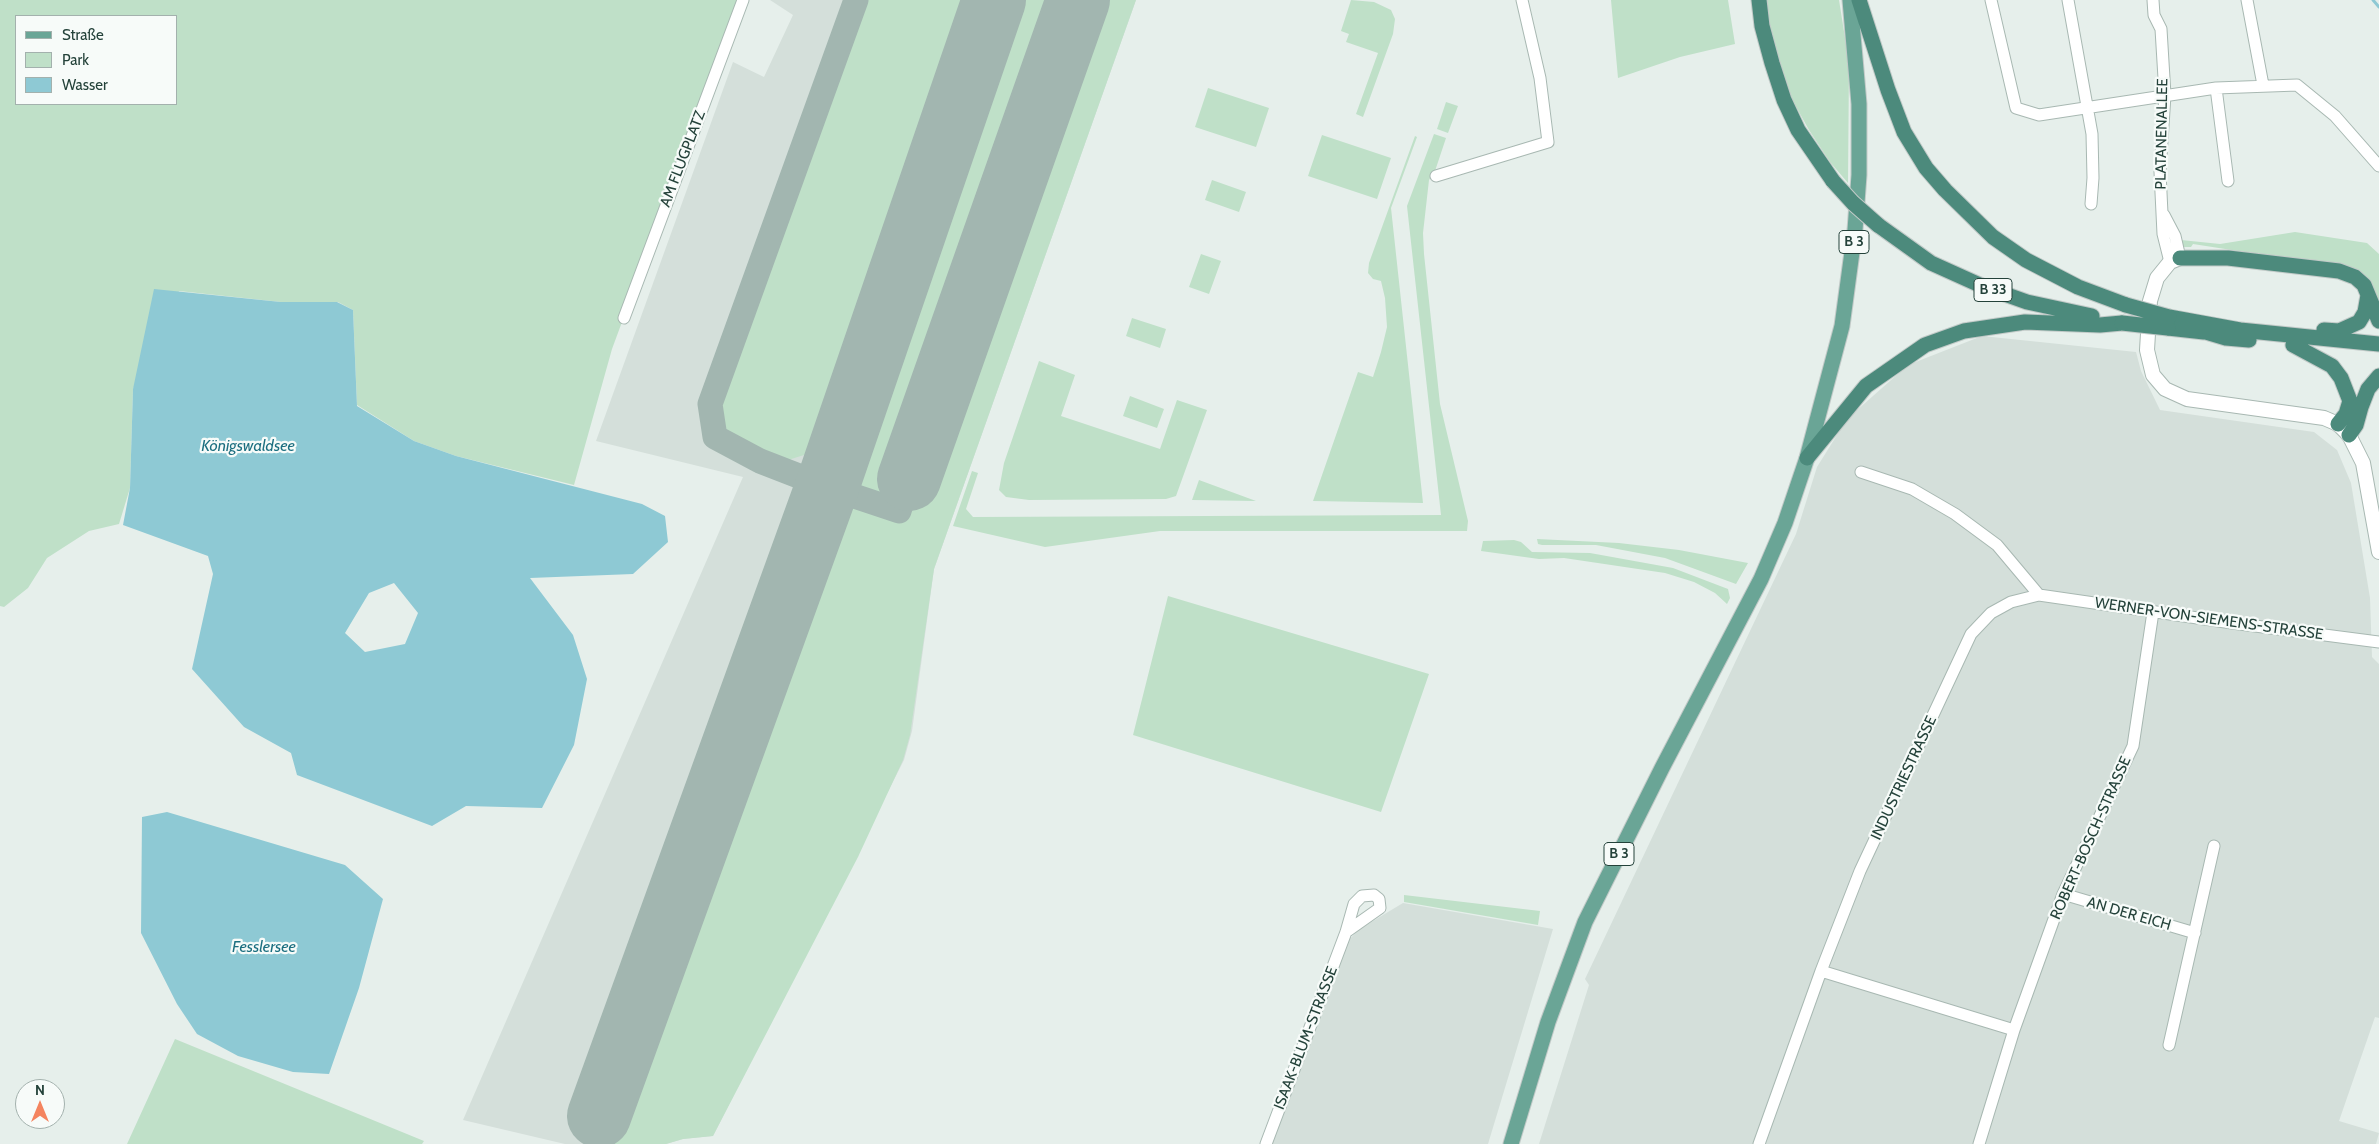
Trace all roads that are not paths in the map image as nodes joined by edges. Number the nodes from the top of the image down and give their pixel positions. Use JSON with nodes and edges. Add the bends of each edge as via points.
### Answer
{"nodes":[{"id":1,"x":743,"y":0,"type":"edge"},
{"id":2,"x":1522,"y":0,"type":"edge"},
{"id":3,"x":1759,"y":0,"type":"edge"},
{"id":4,"x":1850,"y":0,"type":"edge"},
{"id":5,"x":1859,"y":0,"type":"edge"},
{"id":6,"x":1991,"y":0,"type":"edge"},
{"id":7,"x":2068,"y":0,"type":"edge"},
{"id":8,"x":2153,"y":0,"type":"edge"},
{"id":9,"x":2247,"y":0,"type":"edge"},
{"id":10,"x":2263,"y":85,"type":"junction"},
{"id":11,"x":2216,"y":88,"type":"junction"},
{"id":12,"x":2165,"y":95,"type":"junction"},
{"id":13,"x":2089,"y":107,"type":"junction"},
{"id":14,"x":2379,"y":166,"type":"edge"},
{"id":15,"x":1436,"y":176,"type":"dead end"},
{"id":16,"x":2228,"y":181,"type":"dead end"},
{"id":17,"x":2091,"y":204,"type":"dead end"},
{"id":18,"x":2175,"y":260,"type":"junction"},
{"id":19,"x":2368,"y":295,"type":"junction"},
{"id":20,"x":624,"y":318,"type":"dead end"},
{"id":21,"x":2379,"y":322,"type":"edge"},
{"id":22,"x":2122,"y":323,"type":"junction"},
{"id":23,"x":2168,"y":323,"type":"junction"},
{"id":24,"x":2212,"y":328,"type":"junction"},
{"id":25,"x":2379,"y":344,"type":"edge"},
{"id":26,"x":2293,"y":345,"type":"junction"},
{"id":27,"x":2379,"y":355,"type":"edge"},
{"id":28,"x":2379,"y":376,"type":"edge"},
{"id":29,"x":2344,"y":429,"type":"junction"},
{"id":30,"x":1807,"y":458,"type":"junction"},
{"id":31,"x":1861,"y":472,"type":"dead end"},
{"id":32,"x":2379,"y":552,"type":"edge"},
{"id":33,"x":2038,"y":595,"type":"junction"},
{"id":34,"x":2011,"y":602,"type":"joint"},
{"id":35,"x":2153,"y":612,"type":"junction"},
{"id":36,"x":2379,"y":642,"type":"edge"},
{"id":37,"x":2214,"y":846,"type":"dead end"},
{"id":38,"x":2063,"y":894,"type":"junction"},
{"id":39,"x":1346,"y":932,"type":"dead end"},
{"id":40,"x":2195,"y":933,"type":"junction"},
{"id":41,"x":1821,"y":971,"type":"junction"},
{"id":42,"x":2014,"y":1030,"type":"junction"},
{"id":43,"x":2169,"y":1045,"type":"dead end"},
{"id":44,"x":1266,"y":1144,"type":"edge"},
{"id":45,"x":1511,"y":1144,"type":"edge"},
{"id":46,"x":1759,"y":1144,"type":"edge"},
{"id":47,"x":1979,"y":1144,"type":"edge"}],
"edges":[{"from":1,"to":20,"type":"street","name":"AM FLUGPLATZ"},
{"from":2,"to":15,"type":"street","via":[[1540,78],[1548,142]]},
{"from":3,"to":22,"type":"highway","number":"B 33","bridge":true,"via":[[1762,26],[1784,100],[1798,130],[1853,203],[1931,263],[1982,286],[2027,302]]},
{"from":4,"to":30,"type":"main road","number":"B 3","via":[[1859,104],[1855,230],[1842,326]]},
{"from":5,"to":23,"type":"highway","number":"B 33","bridge":true,"via":[[1904,132],[1926,168],[1945,190],[1993,237],[2026,260],[2078,287]]},
{"from":6,"to":13,"type":"street","via":[[2016,108],[2039,115]]},
{"from":7,"to":13,"type":"street"},
{"from":8,"to":12,"type":"street","name":"PLATANENALLEE","via":[[2154,15],[2161,29]]},
{"from":9,"to":10,"type":"street"},
{"from":10,"to":11,"type":"street"},
{"from":10,"to":14,"type":"street","via":[[2297,86],[2335,116]]},
{"from":11,"to":12,"type":"street"},
{"from":11,"to":16,"type":"street"},
{"from":12,"to":13,"type":"street"},
{"from":12,"to":18,"type":"street","name":"PLATANENALLEE","via":[[2161,209],[2175,236]]},
{"from":13,"to":17,"type":"street","via":[[2093,178]]},
{"from":18,"to":19,"type":"highway","via":[[2228,258],[2339,271],[2355,277],[2364,285]]},
{"from":18,"to":29,"type":"street","via":[[2157,278],[2150,301],[2147,350],[2153,375],[2166,389],[2187,399],[2324,418]]},
{"from":19,"to":21,"type":"highway"},
{"from":19,"to":24,"type":"highway","via":[[2365,312],[2358,322],[2339,332],[2253,324]]},
{"from":22,"to":23,"type":"highway","number":"B 33","bridge":true},
{"from":22,"to":30,"type":"highway","via":[[2025,322],[1964,331],[1925,345],[1866,386]]},
{"from":23,"to":24,"type":"highway","number":"B 33"},
{"from":24,"to":25,"type":"highway","number":"B 33"},
{"from":24,"to":26,"type":"highway","number":"B 33","via":[[2226,338]]},
{"from":26,"to":27,"type":"highway","number":"B 33"},
{"from":26,"to":29,"type":"highway","via":[[2332,366],[2341,378],[2350,401]]},
{"from":28,"to":29,"type":"highway","via":[[2368,389],[2356,425]]},
{"from":29,"to":32,"type":"street","via":[[2363,464]]},
{"from":30,"to":45,"type":"main road","number":"B 3","via":[[1764,570],[1585,922],[1548,1022]]},
{"from":31,"to":33,"type":"street","via":[[1912,489],[1955,514],[1997,546]]},
{"from":33,"to":34,"type":"street","name":"WERNER-VON-SIEMENS-STRASSE"},
{"from":33,"to":35,"type":"street","name":"WERNER-VON-SIEMENS-STRASSE"},
{"from":34,"to":41,"type":"street","name":"INDUSTRIESTRASSE","via":[[1991,613],[1971,634],[1860,871]]},
{"from":35,"to":36,"type":"street","name":"WERNER-VON-SIEMENS-STRASSE"},
{"from":35,"to":38,"type":"street","name":"ROBERT-BOSCH-STRASSE","via":[[2133,746]]},
{"from":37,"to":40,"type":"street"},
{"from":38,"to":40,"type":"street","name":"AN DER EICH"},
{"from":38,"to":42,"type":"street","name":"ROBERT-BOSCH-STRASSE"},
{"from":39,"to":44,"type":"street","name":"ISAAK-BLUM-STRASSE"},
{"from":40,"to":43,"type":"street"},
{"from":41,"to":42,"type":"street"},
{"from":41,"to":46,"type":"street","name":"INDUSTRIESTRASSE"},
{"from":42,"to":47,"type":"street","name":"ROBERT-BOSCH-STRASSE"}]}
